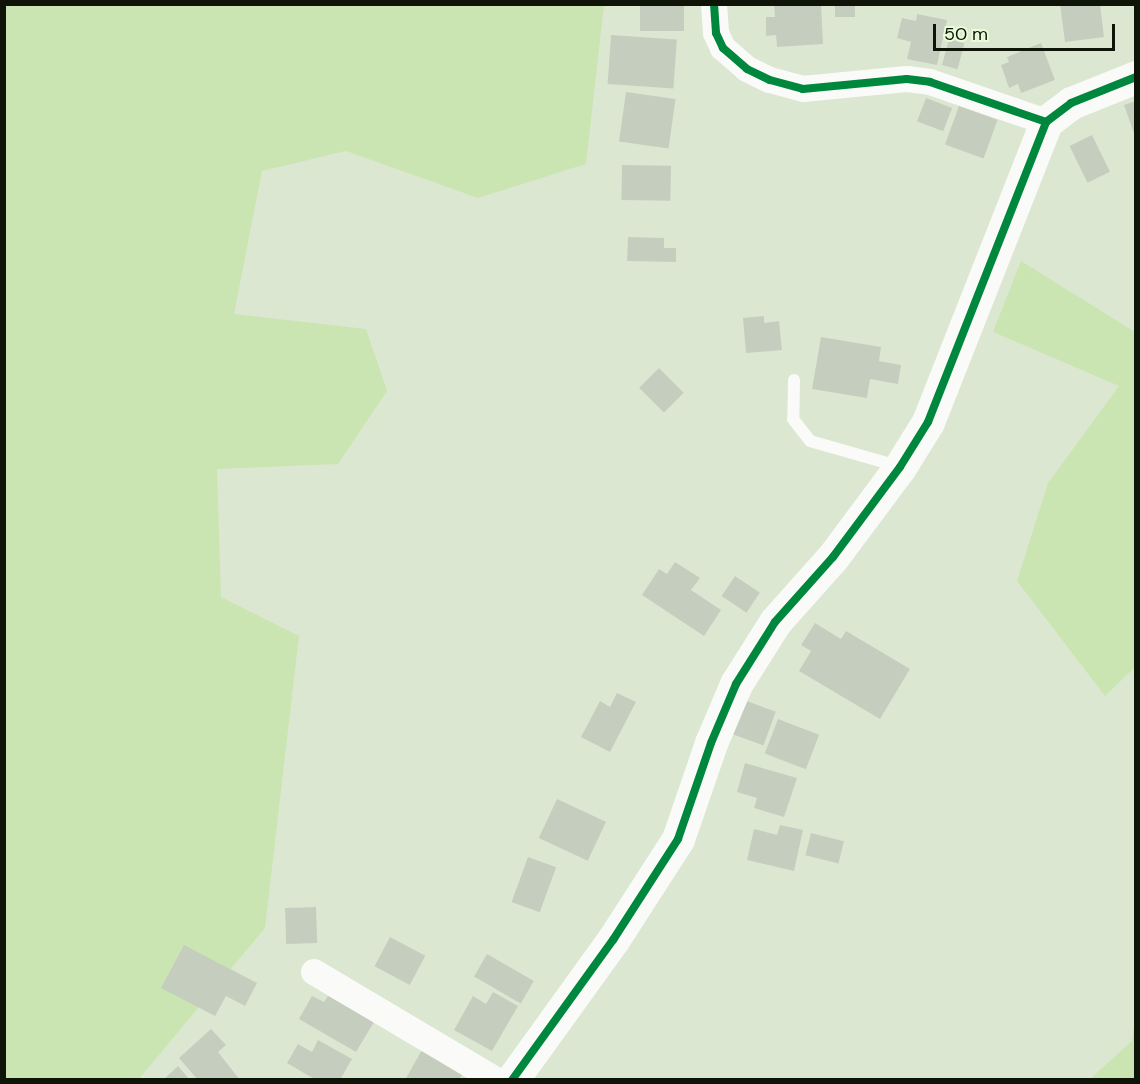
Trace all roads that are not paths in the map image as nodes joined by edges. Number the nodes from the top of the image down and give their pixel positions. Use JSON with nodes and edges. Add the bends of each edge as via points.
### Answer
{"nodes":[{"id":1,"x":714,"y":4,"type":"edge"},
{"id":2,"x":1136,"y":78,"type":"edge"},
{"id":3,"x":1047,"y":122,"type":"junction"},
{"id":4,"x":794,"y":380,"type":"dead end"},
{"id":5,"x":900,"y":467,"type":"junction"},
{"id":6,"x":314,"y":972,"type":"dead end"},
{"id":7,"x":496,"y":1080,"type":"edge"},
{"id":8,"x":512,"y":1080,"type":"edge"}],
"edges":[{"from":1,"to":3,"type":"street","via":[[716,33],[723,48],[747,69],[770,80],[803,89],[907,79],[930,82]]},
{"from":2,"to":3,"type":"street","via":[[1071,103]]},
{"from":3,"to":5,"type":"street","via":[[960,349],[928,422]]},
{"from":4,"to":5,"type":"lane","via":[[792,419],[810,441]]},
{"from":5,"to":8,"type":"street","via":[[833,557],[775,622],[736,684],[678,839],[613,940]]},
{"from":6,"to":7,"type":"street"}]}
